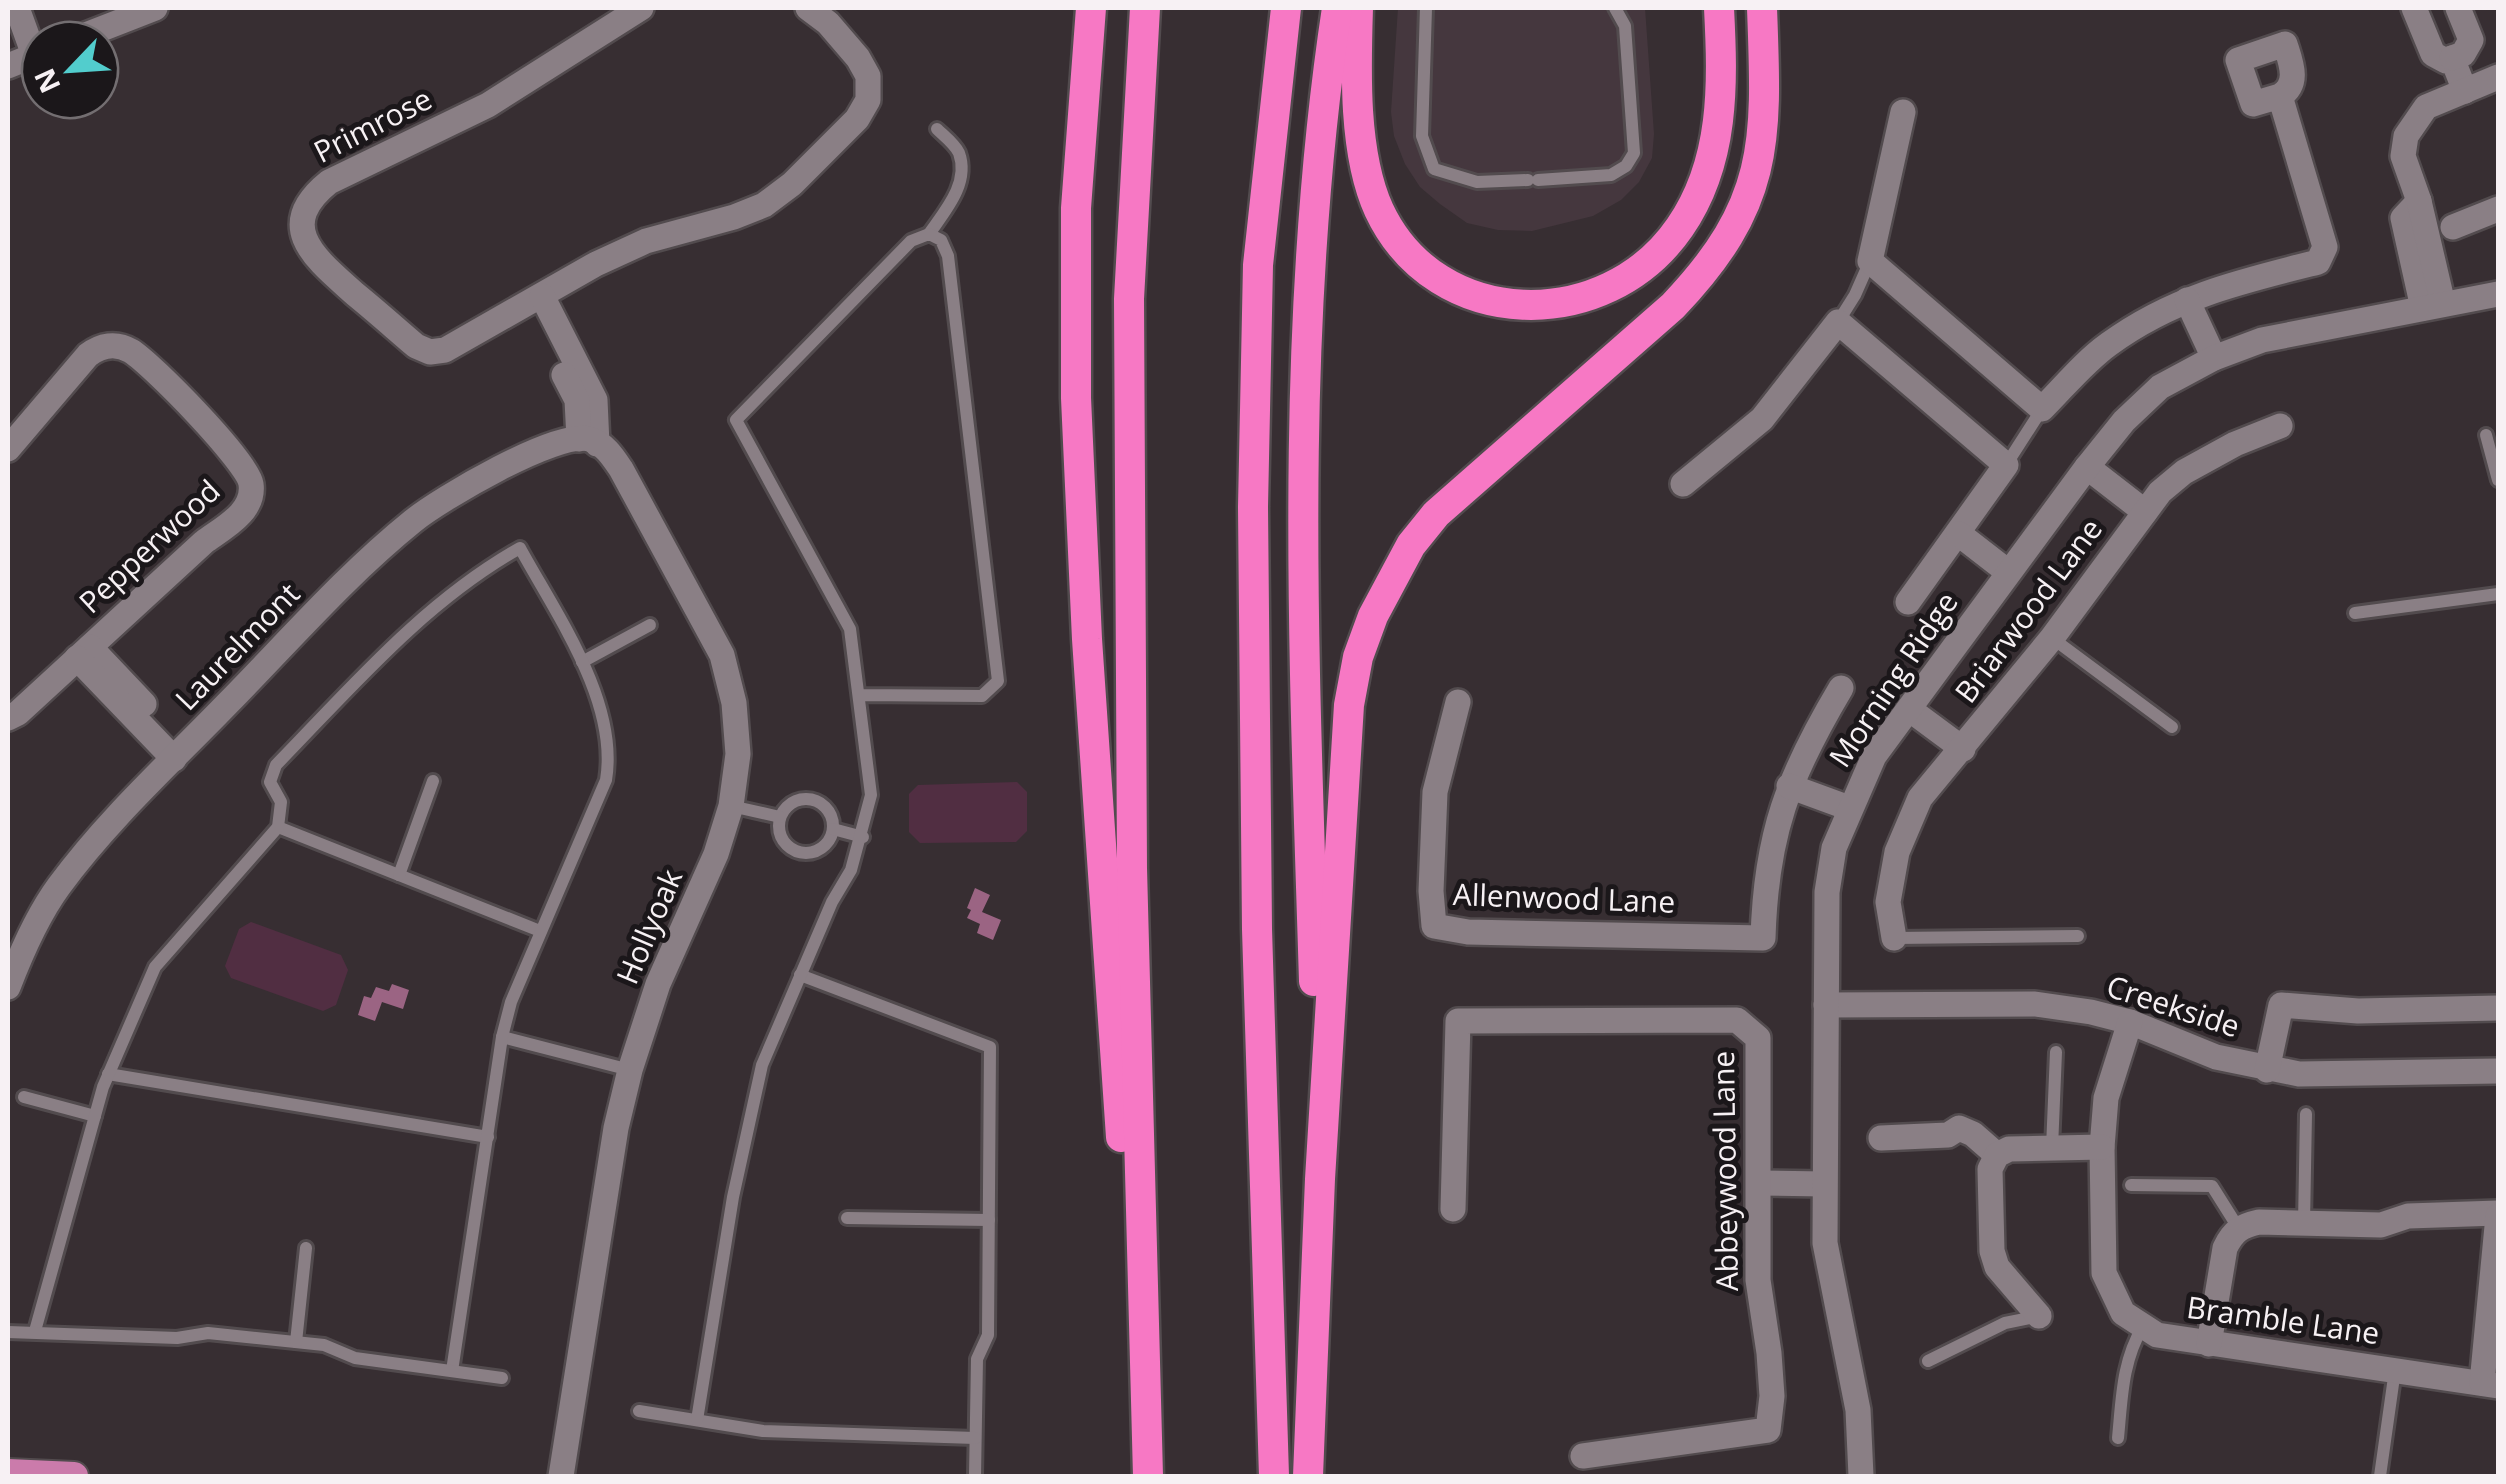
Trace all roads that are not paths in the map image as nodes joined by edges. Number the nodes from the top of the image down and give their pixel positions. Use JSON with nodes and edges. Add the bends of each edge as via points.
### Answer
{"nodes":[{"id":1,"x":155,"y":8,"type":"edge"},
{"id":2,"x":641,"y":8,"type":"edge"},
{"id":3,"x":808,"y":8,"type":"edge"},
{"id":4,"x":1286,"y":8,"type":"edge"},
{"id":5,"x":1336,"y":8,"type":"edge"},
{"id":6,"x":1358,"y":8,"type":"edge"},
{"id":7,"x":1426,"y":8,"type":"edge"},
{"id":8,"x":1616,"y":8,"type":"edge"},
{"id":9,"x":1719,"y":8,"type":"edge"},
{"id":10,"x":1762,"y":8,"type":"edge"},
{"id":11,"x":2414,"y":8,"type":"edge"},
{"id":12,"x":2458,"y":8,"type":"edge"},
{"id":13,"x":1091,"y":9,"type":"edge"},
{"id":14,"x":1144,"y":11,"type":"edge"},
{"id":15,"x":120,"y":22,"type":"edge"},
{"id":16,"x":1344,"y":45,"type":"junction"},
{"id":17,"x":2452,"y":58,"type":"junction"},
{"id":18,"x":2498,"y":77,"type":"edge"},
{"id":19,"x":2466,"y":90,"type":"junction"},
{"id":20,"x":2280,"y":96,"type":"dead end"},
{"id":21,"x":1903,"y":112,"type":"dead end"},
{"id":22,"x":936,"y":129,"type":"dead end"},
{"id":23,"x":2498,"y":210,"type":"edge"},
{"id":24,"x":2453,"y":227,"type":"dead end"},
{"id":25,"x":929,"y":234,"type":"junction"},
{"id":26,"x":1870,"y":262,"type":"junction"},
{"id":27,"x":2498,"y":294,"type":"edge"},
{"id":28,"x":534,"y":300,"type":"junction"},
{"id":29,"x":2187,"y":300,"type":"junction"},
{"id":30,"x":2433,"y":306,"type":"junction"},
{"id":31,"x":1838,"y":322,"type":"junction"},
{"id":32,"x":2214,"y":358,"type":"junction"},
{"id":33,"x":2042,"y":409,"type":"junction"},
{"id":34,"x":2280,"y":426,"type":"dead end"},
{"id":35,"x":2486,"y":435,"type":"dead end"},
{"id":36,"x":589,"y":440,"type":"junction"},
{"id":37,"x":8,"y":449,"type":"edge"},
{"id":38,"x":2006,"y":465,"type":"junction"},
{"id":39,"x":2087,"y":466,"type":"junction"},
{"id":40,"x":2498,"y":480,"type":"edge"},
{"id":41,"x":1683,"y":484,"type":"dead end"},
{"id":42,"x":2145,"y":512,"type":"junction"},
{"id":43,"x":1959,"y":534,"type":"junction"},
{"id":44,"x":2008,"y":572,"type":"junction"},
{"id":45,"x":2498,"y":594,"type":"edge"},
{"id":46,"x":1908,"y":602,"type":"dead end"},
{"id":47,"x":2355,"y":613,"type":"dead end"},
{"id":48,"x":650,"y":625,"type":"dead end"},
{"id":49,"x":2052,"y":638,"type":"junction"},
{"id":50,"x":84,"y":652,"type":"junction"},
{"id":51,"x":582,"y":662,"type":"junction"},
{"id":52,"x":1841,"y":688,"type":"dead end"},
{"id":53,"x":860,"y":695,"type":"junction"},
{"id":54,"x":1458,"y":702,"type":"dead end"},
{"id":55,"x":1909,"y":708,"type":"junction"},
{"id":56,"x":8,"y":718,"type":"edge"},
{"id":57,"x":2172,"y":727,"type":"dead end"},
{"id":58,"x":1964,"y":749,"type":"junction"},
{"id":59,"x":180,"y":753,"type":"junction"},
{"id":60,"x":433,"y":782,"type":"dead end"},
{"id":61,"x":1789,"y":786,"type":"junction"},
{"id":62,"x":731,"y":806,"type":"junction"},
{"id":63,"x":1849,"y":808,"type":"junction"},
{"id":64,"x":780,"y":817,"type":"junction"},
{"id":65,"x":278,"y":827,"type":"junction"},
{"id":66,"x":832,"y":829,"type":"junction"},
{"id":67,"x":863,"y":837,"type":"junction"},
{"id":68,"x":398,"y":875,"type":"junction"},
{"id":69,"x":540,"y":931,"type":"junction"},
{"id":70,"x":2078,"y":936,"type":"dead end"},
{"id":71,"x":1894,"y":938,"type":"joint"},
{"id":72,"x":800,"y":975,"type":"junction"},
{"id":73,"x":8,"y":987,"type":"edge"},
{"id":74,"x":1826,"y":1005,"type":"junction"},
{"id":75,"x":2498,"y":1008,"type":"edge"},
{"id":76,"x":2130,"y":1022,"type":"junction"},
{"id":77,"x":502,"y":1036,"type":"junction"},
{"id":78,"x":2056,"y":1052,"type":"dead end"},
{"id":79,"x":630,"y":1070,"type":"junction"},
{"id":80,"x":2267,"y":1070,"type":"junction"},
{"id":81,"x":2498,"y":1071,"type":"edge"},
{"id":82,"x":108,"y":1074,"type":"junction"},
{"id":83,"x":24,"y":1096,"type":"dead end"},
{"id":84,"x":2306,"y":1114,"type":"dead end"},
{"id":85,"x":94,"y":1116,"type":"junction"},
{"id":86,"x":488,"y":1136,"type":"junction"},
{"id":87,"x":1882,"y":1138,"type":"dead end"},
{"id":88,"x":2102,"y":1147,"type":"junction"},
{"id":89,"x":2052,"y":1148,"type":"junction"},
{"id":90,"x":1998,"y":1155,"type":"junction"},
{"id":91,"x":1320,"y":1179,"type":"junction"},
{"id":92,"x":1759,"y":1183,"type":"junction"},
{"id":93,"x":1824,"y":1184,"type":"junction"},
{"id":94,"x":2131,"y":1185,"type":"dead end"},
{"id":95,"x":1454,"y":1209,"type":"dead end"},
{"id":96,"x":2498,"y":1214,"type":"edge"},
{"id":97,"x":847,"y":1218,"type":"dead end"},
{"id":98,"x":989,"y":1220,"type":"junction"},
{"id":99,"x":2304,"y":1223,"type":"junction"},
{"id":100,"x":2239,"y":1229,"type":"junction"},
{"id":101,"x":306,"y":1248,"type":"dead end"},
{"id":102,"x":2039,"y":1316,"type":"joint"},
{"id":103,"x":2143,"y":1326,"type":"junction"},
{"id":104,"x":35,"y":1331,"type":"junction"},
{"id":105,"x":8,"y":1332,"type":"edge"},
{"id":106,"x":296,"y":1342,"type":"junction"},
{"id":107,"x":2209,"y":1344,"type":"junction"},
{"id":108,"x":1928,"y":1360,"type":"dead end"},
{"id":109,"x":2395,"y":1370,"type":"junction"},
{"id":110,"x":452,"y":1371,"type":"junction"},
{"id":111,"x":502,"y":1378,"type":"dead end"},
{"id":112,"x":2490,"y":1384,"type":"edge"},
{"id":113,"x":639,"y":1411,"type":"dead end"},
{"id":114,"x":697,"y":1420,"type":"junction"},
{"id":115,"x":975,"y":1438,"type":"junction"},
{"id":116,"x":2118,"y":1438,"type":"dead end"},
{"id":117,"x":1148,"y":1444,"type":"junction"},
{"id":118,"x":1583,"y":1456,"type":"dead end"},
{"id":119,"x":8,"y":1473,"type":"edge"},
{"id":120,"x":74,"y":1476,"type":"edge"},
{"id":121,"x":561,"y":1476,"type":"edge"},
{"id":122,"x":975,"y":1476,"type":"edge"},
{"id":123,"x":1148,"y":1476,"type":"edge"},
{"id":124,"x":1274,"y":1476,"type":"edge"},
{"id":125,"x":1308,"y":1476,"type":"edge"},
{"id":126,"x":1862,"y":1476,"type":"edge"},
{"id":127,"x":2380,"y":1476,"type":"edge"}],
"edges":[{"from":1,"to":15,"type":"street"},
{"from":2,"to":28,"type":"street","name":"Primrose","via":[[488,105],[329,182],[310,197],[301,218],[314,258],[430,352]]},
{"from":3,"to":28,"type":"street","name":"Primrose","via":[[828,23],[868,76],[868,100],[857,119],[764,205],[646,241]]},
{"from":4,"to":124,"type":"highway","via":[[1258,265],[1252,507],[1256,929]]},
{"from":5,"to":16,"type":"highway"},
{"from":6,"to":16,"type":"highway"},
{"from":7,"to":8,"type":"lane","via":[[1422,136],[1434,169],[1477,182],[1612,175],[1626,166],[1634,153],[1624,26]]},
{"from":9,"to":16,"type":"highway","via":[[1720,124],[1713,160],[1689,212],[1634,271],[1609,287],[1551,304],[1521,306],[1464,293],[1414,260],[1395,238],[1364,161]]},
{"from":10,"to":91,"type":"highway","via":[[1759,170],[1726,241],[1673,306],[1436,514],[1373,616],[1349,704]]},
{"from":11,"to":17,"type":"street","via":[[2433,54]]},
{"from":12,"to":17,"type":"street","via":[[2471,40]]},
{"from":13,"to":117,"type":"highway","via":[[1076,208],[1076,398],[1114,1059]]},
{"from":14,"to":117,"type":"highway","via":[[1129,319],[1132,868]]},
{"from":16,"to":91,"type":"highway","via":[[1306,285],[1302,464]]},
{"from":17,"to":19,"type":"street"},
{"from":18,"to":19,"type":"street"},
{"from":19,"to":30,"type":"street","via":[[2426,107],[2406,136],[2403,156],[2420,201],[2403,218]]},
{"from":20,"to":29,"type":"street","via":[[2326,247],[2318,262]]},
{"from":21,"to":26,"type":"street"},
{"from":22,"to":25,"type":"lane","via":[[958,151],[961,180]]},
{"from":23,"to":24,"type":"street"},
{"from":25,"to":53,"type":"lane","via":[[911,241],[736,420],[850,628]]},
{"from":25,"to":53,"type":"lane","via":[[941,240],[948,256],[998,680],[982,696]]},
{"from":26,"to":31,"type":"lane"},
{"from":26,"to":33,"type":"street"},
{"from":27,"to":30,"type":"street","name":"Morning Ridge"},
{"from":28,"to":36,"type":"street"},
{"from":29,"to":32,"type":"street"},
{"from":29,"to":33,"type":"street","via":[[2110,344]]},
{"from":30,"to":32,"type":"street","name":"Morning Ridge","via":[[2262,340]]},
{"from":31,"to":38,"type":"street"},
{"from":31,"to":41,"type":"street","via":[[1762,419]]},
{"from":32,"to":39,"type":"street","name":"Morning Ridge","via":[[2160,387]]},
{"from":33,"to":38,"type":"lane"},
{"from":34,"to":42,"type":"street","name":"Briarwood Lane","via":[[2184,472]]},
{"from":35,"to":40,"type":"lane"},
{"from":36,"to":59,"type":"street","name":"Laurelmont","via":[[549,445],[415,519]]},
{"from":36,"to":62,"type":"street","name":"Hollyoak","via":[[622,469],[722,655],[738,754]]},
{"from":37,"to":50,"type":"street","name":"Pepperwood","via":[[88,354],[115,345],[166,382],[244,467],[251,485],[248,504],[236,518]]},
{"from":38,"to":43,"type":"street"},
{"from":39,"to":42,"type":"street","name":"Briarwood Lane"},
{"from":39,"to":44,"type":"street","name":"Morning Ridge"},
{"from":42,"to":49,"type":"street","name":"Briarwood Lane"},
{"from":43,"to":44,"type":"street"},
{"from":43,"to":46,"type":"street"},
{"from":44,"to":55,"type":"street","name":"Morning Ridge"},
{"from":45,"to":47,"type":"lane"},
{"from":48,"to":51,"type":"lane"},
{"from":49,"to":57,"type":"lane"},
{"from":49,"to":58,"type":"street","name":"Briarwood Lane"},
{"from":50,"to":56,"type":"street","name":"Pepperwood"},
{"from":50,"to":59,"type":"street","name":"Pepperwood"},
{"from":51,"to":65,"type":"lane","via":[[520,548],[480,571],[412,627],[276,765],[270,782],[281,802]]},
{"from":51,"to":69,"type":"lane","via":[[594,686],[609,762]]},
{"from":52,"to":61,"type":"street","name":"Allenwood Lane"},
{"from":53,"to":67,"type":"lane","via":[[871,795]]},
{"from":54,"to":61,"type":"street","name":"Allenwood Lane","via":[[1435,792],[1434,926],[1763,938],[1764,884]]},
{"from":55,"to":58,"type":"street","name":"Briarwood Lane"},
{"from":55,"to":63,"type":"street","name":"Morning Ridge","via":[[1874,756]]},
{"from":58,"to":71,"type":"street","name":"Briarwood Lane","via":[[1920,798],[1897,852],[1888,902]]},
{"from":59,"to":73,"type":"street","name":"Laurelmont","via":[[56,889]]},
{"from":60,"to":68,"type":"lane"},
{"from":61,"to":63,"type":"street"},
{"from":62,"to":64,"type":"lane"},
{"from":62,"to":79,"type":"street","name":"Hollyoak"},
{"from":63,"to":74,"type":"street","name":"Morning Ridge","via":[[1827,892]]},
{"from":64,"to":66,"type":"lane","via":[[791,803],[816,801],[829,812]]},
{"from":64,"to":66,"type":"lane","via":[[780,834],[800,852],[824,845]]},
{"from":65,"to":68,"type":"lane"},
{"from":65,"to":82,"type":"lane","via":[[156,967]]},
{"from":66,"to":67,"type":"lane"},
{"from":67,"to":72,"type":"lane"},
{"from":68,"to":69,"type":"lane"},
{"from":69,"to":77,"type":"lane"},
{"from":70,"to":71,"type":"lane"},
{"from":72,"to":98,"type":"lane","via":[[990,1047]]},
{"from":72,"to":114,"type":"lane","via":[[762,1065]]},
{"from":74,"to":76,"type":"street","name":"Creekside","via":[[2036,1004]]},
{"from":74,"to":93,"type":"street","name":"Morning Ridge"},
{"from":75,"to":80,"type":"street","via":[[2280,1005]]},
{"from":76,"to":80,"type":"street","name":"Creekside"},
{"from":76,"to":88,"type":"street","name":"Bramble Lane","via":[[2106,1098]]},
{"from":77,"to":79,"type":"lane"},
{"from":77,"to":86,"type":"lane"},
{"from":78,"to":89,"type":"lane"},
{"from":79,"to":121,"type":"street","name":"Hollyoak"},
{"from":80,"to":81,"type":"street","name":"Creekside"},
{"from":82,"to":85,"type":"lane"},
{"from":82,"to":86,"type":"lane"},
{"from":83,"to":85,"type":"lane"},
{"from":84,"to":99,"type":"lane"},
{"from":85,"to":104,"type":"lane"},
{"from":86,"to":110,"type":"lane"},
{"from":87,"to":90,"type":"street","via":[[1948,1136],[1959,1128]]},
{"from":88,"to":89,"type":"street"},
{"from":88,"to":103,"type":"street","name":"Bramble Lane","via":[[2104,1273],[2122,1313]]},
{"from":89,"to":90,"type":"street"},
{"from":90,"to":102,"type":"street","via":[[1990,1169],[1992,1251],[1997,1267]]},
{"from":91,"to":125,"type":"highway"},
{"from":92,"to":93,"type":"street"},
{"from":92,"to":95,"type":"street","name":"Abbeywood Lane","via":[[1758,1038],[1736,1020],[1458,1020]]},
{"from":92,"to":118,"type":"street","name":"Abbeywood Lane","via":[[1758,1280],[1772,1396],[1768,1430]]},
{"from":93,"to":126,"type":"street","name":"Morning Ridge","via":[[1825,1243],[1858,1410]]},
{"from":94,"to":100,"type":"lane","via":[[2212,1186]]},
{"from":96,"to":99,"type":"street","via":[[2408,1216],[2380,1225]]},
{"from":96,"to":112,"type":"street"},
{"from":97,"to":98,"type":"lane"},
{"from":98,"to":115,"type":"lane","via":[[988,1336],[977,1360]]},
{"from":99,"to":100,"type":"street","via":[[2259,1222]]},
{"from":100,"to":107,"type":"street","via":[[2225,1248]]},
{"from":101,"to":106,"type":"lane"},
{"from":102,"to":108,"type":"lane","via":[[2006,1323]]},
{"from":103,"to":107,"type":"street","name":"Bramble Lane","via":[[2157,1336]]},
{"from":103,"to":116,"type":"lane","via":[[2124,1368]]},
{"from":104,"to":105,"type":"lane"},
{"from":104,"to":106,"type":"lane","via":[[178,1338],[208,1333]]},
{"from":106,"to":110,"type":"lane"},
{"from":107,"to":109,"type":"street","name":"Bramble Lane"},
{"from":109,"to":112,"type":"street","name":"Bramble Lane"},
{"from":109,"to":127,"type":"lane"},
{"from":110,"to":111,"type":"lane"},
{"from":113,"to":114,"type":"lane"},
{"from":114,"to":115,"type":"lane","via":[[780,1432]]},
{"from":115,"to":122,"type":"lane"},
{"from":117,"to":123,"type":"highway"},
{"from":119,"to":120,"type":"main road"}]}
